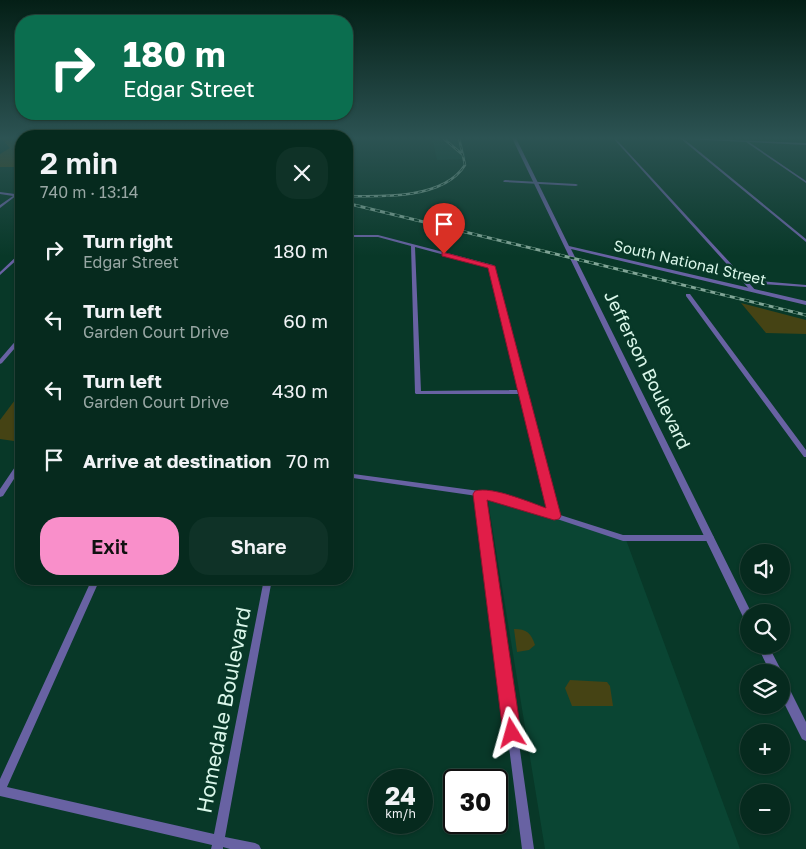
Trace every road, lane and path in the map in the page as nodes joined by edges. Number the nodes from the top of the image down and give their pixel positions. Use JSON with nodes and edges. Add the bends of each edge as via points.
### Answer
{"nodes":[{"id":1,"x":533,"y":178,"type":"edge"},
{"id":2,"x":650,"y":178,"type":"edge"},
{"id":3,"x":729,"y":178,"type":"edge"},
{"id":4,"x":505,"y":181,"type":"dead end"},
{"id":5,"x":536,"y":183,"type":"junction"},
{"id":6,"x":576,"y":185,"type":"dead end"},
{"id":7,"x":0,"y":193,"type":"edge"},
{"id":8,"x":15,"y":195,"type":"edge"},
{"id":9,"x":15,"y":198,"type":"edge"},
{"id":10,"x":0,"y":207,"type":"edge"},
{"id":11,"x":353,"y":236,"type":"edge"},
{"id":12,"x":806,"y":241,"type":"edge"},
{"id":13,"x":413,"y":246,"type":"junction"},
{"id":14,"x":567,"y":247,"type":"junction"},
{"id":15,"x":15,"y":260,"type":"edge"},
{"id":16,"x":0,"y":274,"type":"edge"},
{"id":17,"x":745,"y":282,"type":"junction"},
{"id":18,"x":806,"y":286,"type":"edge"},
{"id":19,"x":754,"y":291,"type":"junction"},
{"id":20,"x":688,"y":296,"type":"dead end"},
{"id":21,"x":806,"y":304,"type":"edge"},
{"id":22,"x":15,"y":345,"type":"edge"},
{"id":23,"x":0,"y":362,"type":"edge"},
{"id":24,"x":522,"y":392,"type":"junction"},
{"id":25,"x":806,"y":455,"type":"edge"},
{"id":26,"x":15,"y":472,"type":"edge"},
{"id":27,"x":353,"y":476,"type":"edge"},
{"id":28,"x":0,"y":494,"type":"edge"},
{"id":29,"x":480,"y":494,"type":"junction"},
{"id":30,"x":554,"y":516,"type":"junction"},
{"id":31,"x":710,"y":538,"type":"junction"},
{"id":32,"x":93,"y":585,"type":"edge"},
{"id":33,"x":267,"y":585,"type":"edge"},
{"id":34,"x":742,"y":604,"type":"edge"},
{"id":35,"x":790,"y":702,"type":"edge"},
{"id":36,"x":806,"y":735,"type":"edge"},
{"id":37,"x":0,"y":791,"type":"edge"},
{"id":38,"x":217,"y":845,"type":"edge"},
{"id":39,"x":255,"y":849,"type":"edge"},
{"id":40,"x":528,"y":849,"type":"edge"}],
"edges":[{"from":1,"to":5,"type":"street","name":"Jefferson Boulevard"},
{"from":2,"to":17,"type":"street"},
{"from":3,"to":12,"type":"street"},
{"from":4,"to":5,"type":"street"},
{"from":5,"to":6,"type":"street"},
{"from":5,"to":14,"type":"street","name":"Jefferson Boulevard"},
{"from":7,"to":8,"type":"street"},
{"from":9,"to":10,"type":"street"},
{"from":11,"to":13,"type":"street","via":[[378,236]]},
{"from":13,"to":24,"type":"street","via":[[492,266]]},
{"from":13,"to":24,"type":"street","via":[[418,393]]},
{"from":14,"to":19,"type":"street","name":"South National Street"},
{"from":14,"to":31,"type":"street","name":"Jefferson Boulevard"},
{"from":15,"to":16,"type":"street"},
{"from":17,"to":18,"type":"street"},
{"from":17,"to":19,"type":"street"},
{"from":19,"to":21,"type":"street","name":"South National Street"},
{"from":20,"to":25,"type":"street"},
{"from":22,"to":23,"type":"street"},
{"from":24,"to":30,"type":"street"},
{"from":26,"to":28,"type":"street"},
{"from":27,"to":29,"type":"street"},
{"from":29,"to":30,"type":"street"},
{"from":29,"to":40,"type":"street"},
{"from":30,"to":31,"type":"street","via":[[623,538]]},
{"from":31,"to":34,"type":"street","name":"Jefferson Boulevard"},
{"from":32,"to":37,"type":"street"},
{"from":33,"to":38,"type":"street","name":"Homedale Boulevard"},
{"from":35,"to":36,"type":"street"},
{"from":37,"to":38,"type":"street"},
{"from":38,"to":39,"type":"street"}]}
